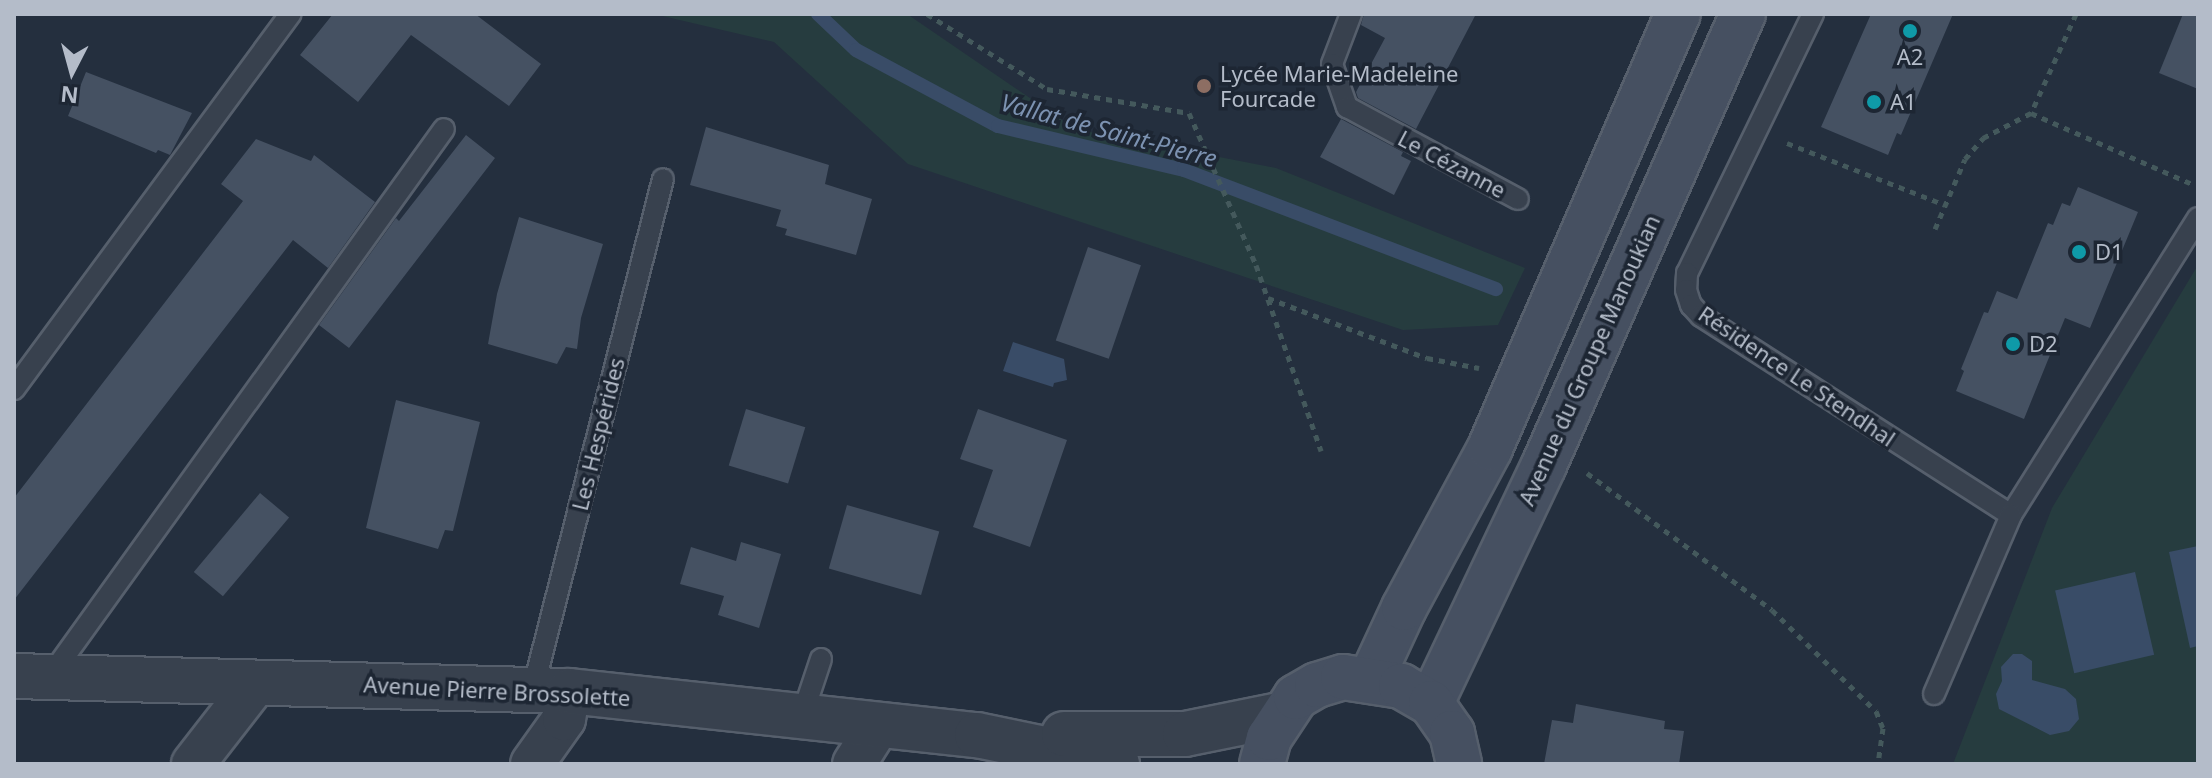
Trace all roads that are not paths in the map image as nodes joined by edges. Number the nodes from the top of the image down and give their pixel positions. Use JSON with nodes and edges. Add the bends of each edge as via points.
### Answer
{"nodes":[{"id":1,"x":290,"y":14,"type":"edge"},
{"id":2,"x":1351,"y":14,"type":"edge"},
{"id":3,"x":1678,"y":14,"type":"edge"},
{"id":4,"x":1743,"y":14,"type":"edge"},
{"id":5,"x":1813,"y":14,"type":"edge"},
{"id":6,"x":444,"y":129,"type":"dead end"},
{"id":7,"x":663,"y":179,"type":"dead end"},
{"id":8,"x":1518,"y":199,"type":"dead end"},
{"id":9,"x":2198,"y":218,"type":"edge"},
{"id":10,"x":14,"y":389,"type":"edge"},
{"id":11,"x":2011,"y":515,"type":"junction"},
{"id":12,"x":821,"y":659,"type":"dead end"},
{"id":13,"x":32,"y":677,"type":"edge"},
{"id":14,"x":1371,"y":679,"type":"junction"},
{"id":15,"x":256,"y":683,"type":"junction"},
{"id":16,"x":551,"y":690,"type":"junction"},
{"id":17,"x":1934,"y":694,"type":"dead end"},
{"id":18,"x":1431,"y":703,"type":"junction"},
{"id":19,"x":1284,"y":714,"type":"junction"},
{"id":20,"x":802,"y":716,"type":"junction"},
{"id":21,"x":878,"y":726,"type":"junction"},
{"id":22,"x":977,"y":735,"type":"junction"},
{"id":23,"x":193,"y":764,"type":"edge"},
{"id":24,"x":532,"y":764,"type":"edge"},
{"id":25,"x":854,"y":764,"type":"edge"},
{"id":26,"x":1117,"y":764,"type":"edge"},
{"id":27,"x":1262,"y":764,"type":"edge"},
{"id":28,"x":1459,"y":764,"type":"edge"}],
"edges":[{"from":1,"to":10,"type":"lane"},
{"from":2,"to":8,"type":"lane","name":"Le Cézanne","via":[[1332,64],[1347,107]]},
{"from":3,"to":14,"type":"main road","via":[[1490,448]]},
{"from":4,"to":18,"type":"main road","name":"Avenue du Groupe Manoukian","via":[[1544,465]]},
{"from":5,"to":11,"type":"lane","name":"Résidence Le Stendhal","via":[[1687,273],[1691,305]]},
{"from":6,"to":13,"type":"lane"},
{"from":7,"to":16,"type":"lane","name":"Les Hespérides"},
{"from":9,"to":11,"type":"lane"},
{"from":11,"to":17,"type":"lane"},
{"from":12,"to":20,"type":"lane"},
{"from":13,"to":15,"type":"street","name":"Avenue Pierre Brossolette"},
{"from":14,"to":18,"type":"main road","via":[[1401,686]]},
{"from":14,"to":19,"type":"main road","via":[[1343,677],[1317,685],[1296,697]]},
{"from":15,"to":16,"type":"street","name":"Avenue Pierre Brossolette"},
{"from":15,"to":23,"type":"street"},
{"from":16,"to":20,"type":"street","name":"Avenue Pierre Brossolette"},
{"from":16,"to":24,"type":"street","via":[[564,719]]},
{"from":18,"to":28,"type":"main road","via":[[1452,733]]},
{"from":19,"to":22,"type":"street","name":"Avenue Pierre Brossolette","via":[[1185,734]]},
{"from":19,"to":27,"type":"main road","via":[[1269,738]]},
{"from":20,"to":21,"type":"street","name":"Avenue Pierre Brossolette"},
{"from":21,"to":22,"type":"street","name":"Avenue Pierre Brossolette"},
{"from":21,"to":25,"type":"street"},
{"from":22,"to":26,"type":"street","name":"Avenue Pierre Brossolette"}]}
